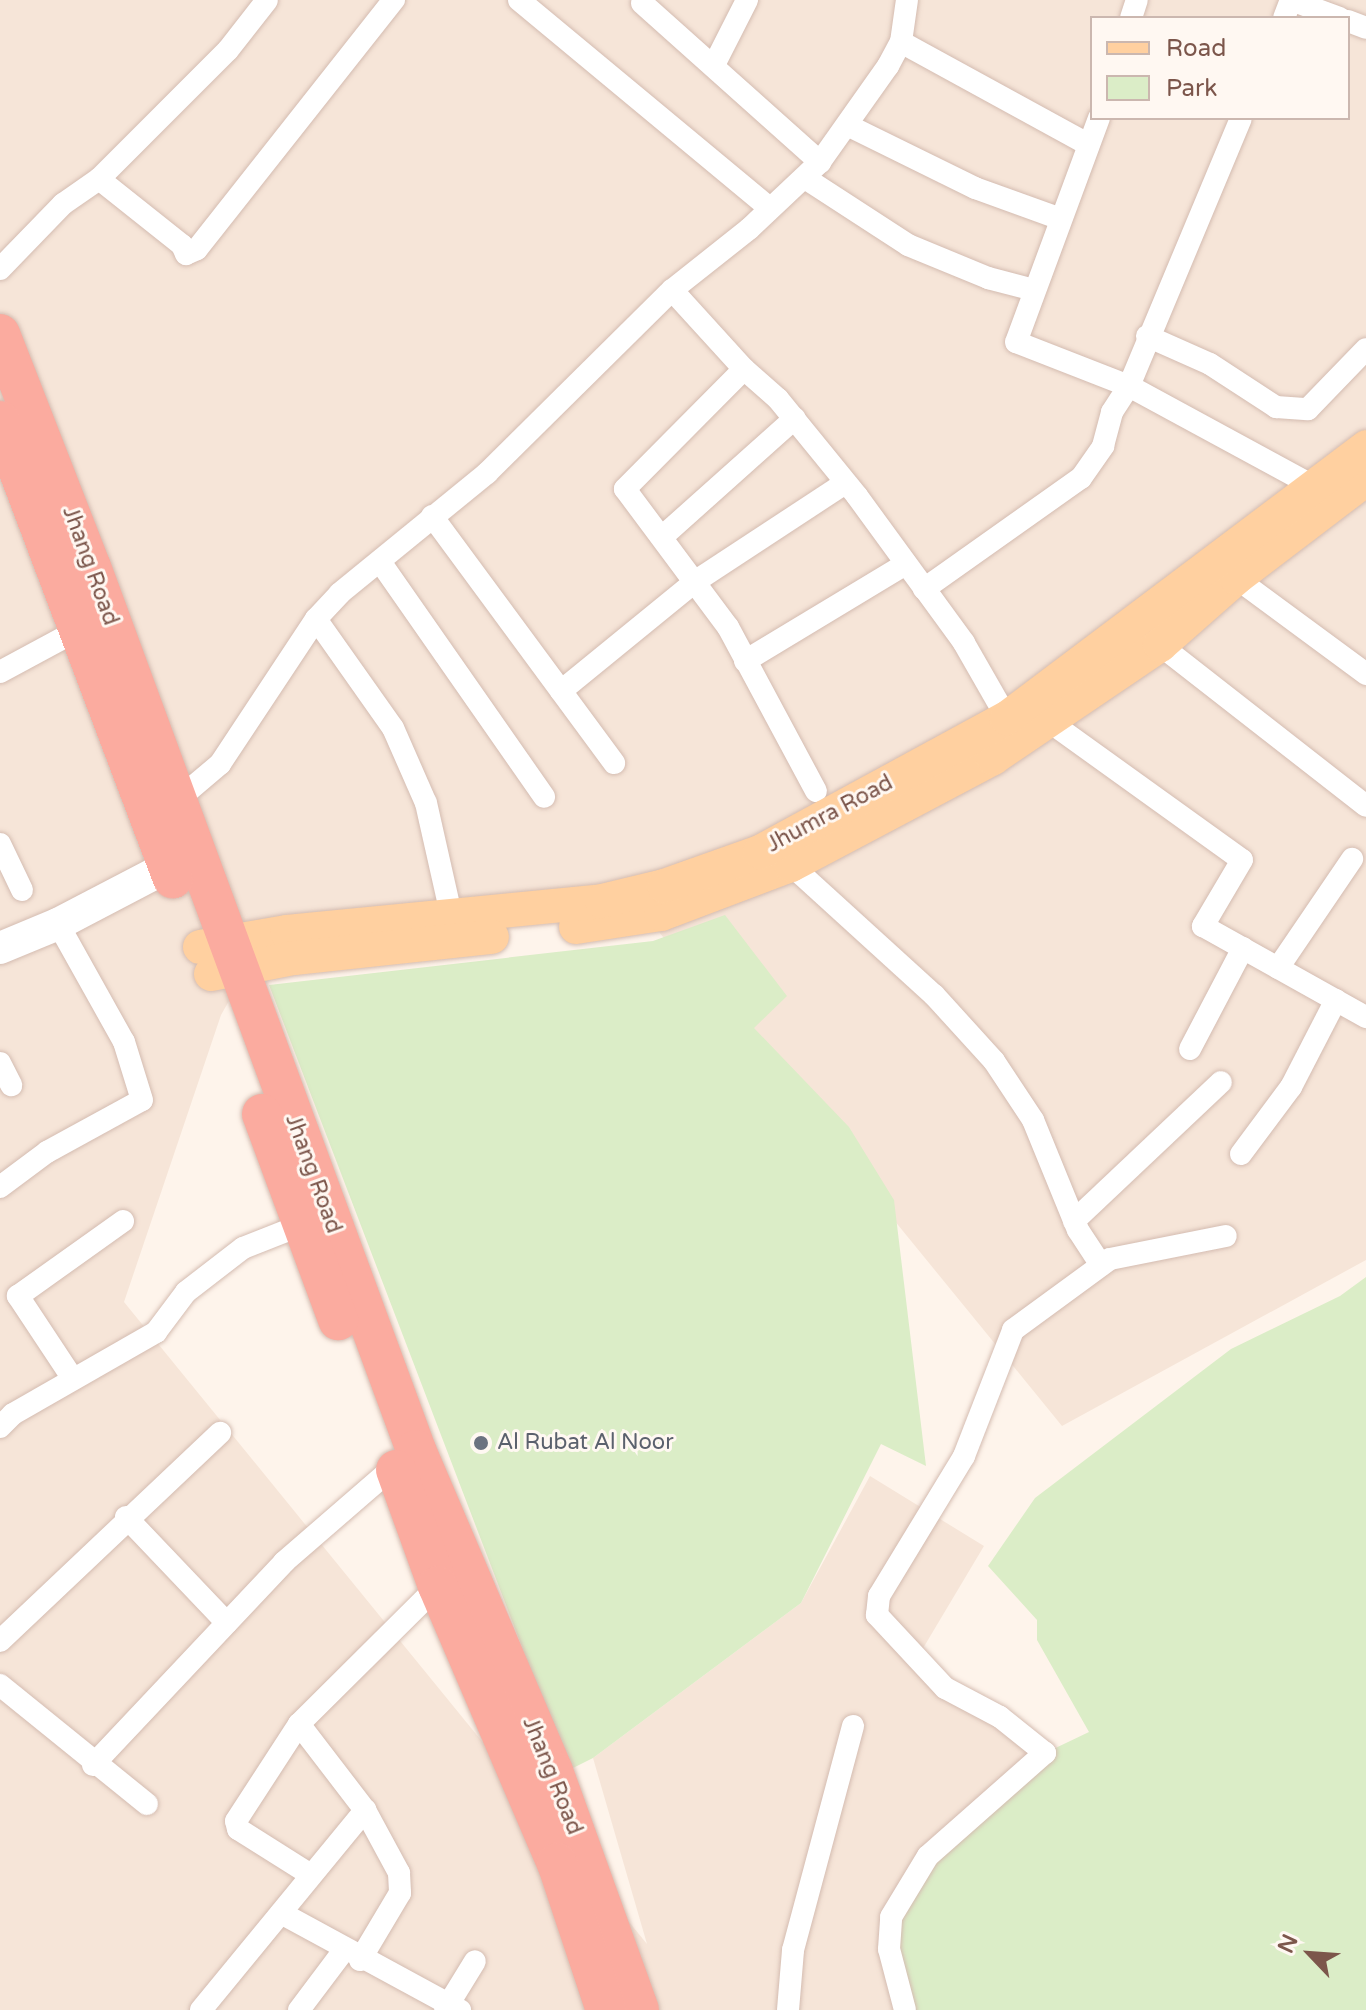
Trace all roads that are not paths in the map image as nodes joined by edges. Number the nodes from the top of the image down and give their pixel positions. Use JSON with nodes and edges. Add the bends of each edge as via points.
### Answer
{"nodes":[{"id":1,"x":267,"y":0,"type":"edge"},
{"id":2,"x":394,"y":0,"type":"edge"},
{"id":3,"x":519,"y":0,"type":"edge"},
{"id":4,"x":747,"y":0,"type":"edge"},
{"id":5,"x":907,"y":0,"type":"edge"},
{"id":6,"x":642,"y":3,"type":"dead end"},
{"id":7,"x":1285,"y":16,"type":"edge"},
{"id":8,"x":1335,"y":16,"type":"edge"},
{"id":9,"x":901,"y":42,"type":"junction"},
{"id":10,"x":714,"y":65,"type":"junction"},
{"id":11,"x":1098,"y":120,"type":"edge"},
{"id":12,"x":1240,"y":120,"type":"edge"},
{"id":13,"x":847,"y":125,"type":"junction"},
{"id":14,"x":1089,"y":145,"type":"junction"},
{"id":15,"x":812,"y":170,"type":"junction"},
{"id":16,"x":99,"y":179,"type":"junction"},
{"id":17,"x":768,"y":207,"type":"junction"},
{"id":18,"x":1058,"y":218,"type":"junction"},
{"id":19,"x":0,"y":269,"type":"edge"},
{"id":20,"x":672,"y":290,"type":"junction"},
{"id":21,"x":1034,"y":290,"type":"junction"},
{"id":22,"x":0,"y":334,"type":"edge"},
{"id":23,"x":1147,"y":336,"type":"junction"},
{"id":24,"x":1366,"y":349,"type":"edge"},
{"id":25,"x":744,"y":369,"type":"junction"},
{"id":26,"x":1129,"y":386,"type":"junction"},
{"id":27,"x":795,"y":418,"type":"junction"},
{"id":28,"x":0,"y":424,"type":"edge"},
{"id":29,"x":1366,"y":447,"type":"edge"},
{"id":30,"x":1366,"y":479,"type":"edge"},
{"id":31,"x":845,"y":483,"type":"junction"},
{"id":32,"x":1315,"y":487,"type":"junction"},
{"id":33,"x":13,"y":492,"type":"edge"},
{"id":34,"x":432,"y":516,"type":"junction"},
{"id":35,"x":662,"y":537,"type":"junction"},
{"id":36,"x":381,"y":563,"type":"junction"},
{"id":37,"x":906,"y":564,"type":"junction"},
{"id":38,"x":1236,"y":578,"type":"junction"},
{"id":39,"x":696,"y":581,"type":"junction"},
{"id":40,"x":924,"y":589,"type":"junction"},
{"id":41,"x":316,"y":619,"type":"junction"},
{"id":42,"x":78,"y":630,"type":"junction"},
{"id":43,"x":1160,"y":645,"type":"junction"},
{"id":44,"x":745,"y":661,"type":"junction"},
{"id":45,"x":0,"y":672,"type":"edge"},
{"id":46,"x":1366,"y":674,"type":"edge"},
{"id":47,"x":561,"y":691,"type":"junction"},
{"id":48,"x":1007,"y":718,"type":"junction"},
{"id":49,"x":1050,"y":722,"type":"junction"},
{"id":50,"x":614,"y":763,"type":"dead end"},
{"id":51,"x":816,"y":791,"type":"dead end"},
{"id":52,"x":544,"y":797,"type":"dead end"},
{"id":53,"x":175,"y":802,"type":"junction"},
{"id":54,"x":1366,"y":806,"type":"edge"},
{"id":55,"x":0,"y":844,"type":"edge"},
{"id":56,"x":1352,"y":859,"type":"dead end"},
{"id":57,"x":791,"y":865,"type":"junction"},
{"id":58,"x":169,"y":866,"type":"junction"},
{"id":59,"x":22,"y":890,"type":"dead end"},
{"id":60,"x":452,"y":918,"type":"junction"},
{"id":61,"x":58,"y":924,"type":"junction"},
{"id":62,"x":0,"y":948,"type":"edge"},
{"id":63,"x":1243,"y":948,"type":"junction"},
{"id":64,"x":218,"y":957,"type":"junction"},
{"id":65,"x":1278,"y":968,"type":"junction"},
{"id":66,"x":1336,"y":1000,"type":"junction"},
{"id":67,"x":1366,"y":1017,"type":"edge"},
{"id":68,"x":1190,"y":1049,"type":"dead end"},
{"id":69,"x":0,"y":1063,"type":"edge"},
{"id":70,"x":1221,"y":1082,"type":"dead end"},
{"id":71,"x":11,"y":1085,"type":"dead end"},
{"id":72,"x":1241,"y":1154,"type":"dead end"},
{"id":73,"x":0,"y":1187,"type":"edge"},
{"id":74,"x":123,"y":1221,"type":"dead end"},
{"id":75,"x":1074,"y":1221,"type":"junction"},
{"id":76,"x":301,"y":1225,"type":"junction"},
{"id":77,"x":1226,"y":1236,"type":"dead end"},
{"id":78,"x":1101,"y":1265,"type":"junction"},
{"id":79,"x":73,"y":1379,"type":"junction"},
{"id":80,"x":0,"y":1427,"type":"edge"},
{"id":81,"x":220,"y":1433,"type":"dead end"},
{"id":82,"x":395,"y":1466,"type":"junction"},
{"id":83,"x":126,"y":1517,"type":"junction"},
{"id":84,"x":438,"y":1586,"type":"junction"},
{"id":85,"x":227,"y":1623,"type":"junction"},
{"id":86,"x":0,"y":1641,"type":"edge"},
{"id":87,"x":486,"y":1658,"type":"junction"},
{"id":88,"x":0,"y":1685,"type":"edge"},
{"id":89,"x":299,"y":1724,"type":"junction"},
{"id":90,"x":853,"y":1726,"type":"dead end"},
{"id":91,"x":93,"y":1765,"type":"junction"},
{"id":92,"x":147,"y":1804,"type":"dead end"},
{"id":93,"x":365,"y":1810,"type":"junction"},
{"id":94,"x":311,"y":1875,"type":"junction"},
{"id":95,"x":281,"y":1913,"type":"junction"},
{"id":96,"x":352,"y":1955,"type":"junction"},
{"id":97,"x":475,"y":1961,"type":"dead end"},
{"id":98,"x":451,"y":2009,"type":"edge"},
{"id":99,"x":201,"y":2010,"type":"edge"},
{"id":100,"x":299,"y":2010,"type":"edge"},
{"id":101,"x":606,"y":2010,"type":"edge"},
{"id":102,"x":639,"y":2010,"type":"edge"},
{"id":103,"x":788,"y":2010,"type":"edge"},
{"id":104,"x":905,"y":2010,"type":"edge"}],
"edges":[{"from":1,"to":16,"type":"street","via":[[228,50]]},
{"from":2,"to":16,"type":"street","via":[[197,249],[186,254],[182,245]]},
{"from":3,"to":17,"type":"street"},
{"from":4,"to":10,"type":"street"},
{"from":5,"to":9,"type":"street"},
{"from":6,"to":10,"type":"street"},
{"from":7,"to":8,"type":"street","via":[[1291,0]]},
{"from":9,"to":13,"type":"street"},
{"from":9,"to":14,"type":"street"},
{"from":10,"to":15,"type":"street"},
{"from":11,"to":14,"type":"street"},
{"from":12,"to":23,"type":"street"},
{"from":13,"to":15,"type":"street"},
{"from":13,"to":18,"type":"street","via":[[975,188]]},
{"from":14,"to":18,"type":"street"},
{"from":15,"to":17,"type":"street"},
{"from":15,"to":21,"type":"street","via":[[908,245],[988,278]]},
{"from":16,"to":19,"type":"street","via":[[63,204]]},
{"from":17,"to":20,"type":"street","via":[[749,229]]},
{"from":18,"to":21,"type":"street"},
{"from":20,"to":25,"type":"street"},
{"from":20,"to":34,"type":"street","via":[[487,473]]},
{"from":21,"to":26,"type":"street","via":[[1016,342]]},
{"from":22,"to":53,"type":"highway","name":"Jhang Road"},
{"from":23,"to":24,"type":"street","via":[[1210,364],[1276,407],[1308,409]]},
{"from":23,"to":26,"type":"street"},
{"from":25,"to":27,"type":"street"},
{"from":25,"to":35,"type":"street","via":[[625,489]]},
{"from":26,"to":32,"type":"street"},
{"from":26,"to":40,"type":"street","via":[[1112,412],[1103,446],[1081,478]]},
{"from":27,"to":31,"type":"street"},
{"from":27,"to":35,"type":"street"},
{"from":28,"to":33,"type":"highway","name":"Jhang Road"},
{"from":29,"to":32,"type":"main road","name":"Jhumra Road"},
{"from":30,"to":38,"type":"main road","name":"Jhumra Road"},
{"from":31,"to":37,"type":"street"},
{"from":31,"to":39,"type":"street"},
{"from":32,"to":48,"type":"main road","name":"Jhumra Road"},
{"from":33,"to":42,"type":"highway","name":"Jhang Road"},
{"from":34,"to":36,"type":"street"},
{"from":34,"to":47,"type":"street"},
{"from":35,"to":39,"type":"street"},
{"from":36,"to":41,"type":"street"},
{"from":36,"to":52,"type":"street"},
{"from":37,"to":40,"type":"street"},
{"from":37,"to":44,"type":"street"},
{"from":38,"to":43,"type":"main road","name":"Jhumra Road"},
{"from":38,"to":46,"type":"street"},
{"from":39,"to":44,"type":"street"},
{"from":39,"to":47,"type":"street"},
{"from":40,"to":48,"type":"street","via":[[964,643]]},
{"from":41,"to":53,"type":"street","via":[[220,764]]},
{"from":41,"to":60,"type":"street","via":[[393,728],[426,803]]},
{"from":42,"to":45,"type":"street"},
{"from":42,"to":58,"type":"highway","name":"Jhang Road"},
{"from":43,"to":49,"type":"main road","name":"Jhumra Road"},
{"from":43,"to":54,"type":"street"},
{"from":44,"to":51,"type":"street"},
{"from":47,"to":50,"type":"street"},
{"from":48,"to":60,"type":"main road","name":"Jhumra Road","via":[[760,852],[664,886],[602,901]]},
{"from":49,"to":57,"type":"main road","name":"Jhumra Road"},
{"from":49,"to":63,"type":"street","via":[[1242,860],[1203,926]]},
{"from":53,"to":64,"type":"highway","name":"Jhang Road"},
{"from":55,"to":59,"type":"street"},
{"from":56,"to":65,"type":"street"},
{"from":57,"to":64,"type":"main road","name":"Jhumra Road","via":[[661,914]]},
{"from":57,"to":75,"type":"street","via":[[934,995],[994,1061],[1033,1120]]},
{"from":58,"to":61,"type":"street"},
{"from":58,"to":64,"type":"highway","name":"Jhang Road"},
{"from":60,"to":64,"type":"main road","name":"Jhumra Road"},
{"from":61,"to":62,"type":"street"},
{"from":61,"to":73,"type":"street","via":[[124,1042],[142,1100],[47,1152]]},
{"from":63,"to":65,"type":"street"},
{"from":63,"to":68,"type":"street"},
{"from":64,"to":76,"type":"highway","name":"Jhang Road"},
{"from":64,"to":87,"type":"highway","name":"Jhang Road","via":[[416,1450]]},
{"from":65,"to":66,"type":"street"},
{"from":66,"to":67,"type":"street"},
{"from":66,"to":72,"type":"street","via":[[1291,1087]]},
{"from":69,"to":71,"type":"street"},
{"from":70,"to":75,"type":"street"},
{"from":74,"to":79,"type":"street","via":[[18,1296]]},
{"from":75,"to":78,"type":"street"},
{"from":76,"to":79,"type":"street","via":[[243,1248],[186,1292],[156,1332]]},
{"from":76,"to":82,"type":"highway","name":"Jhang Road"},
{"from":77,"to":78,"type":"street"},
{"from":78,"to":104,"type":"street","via":[[1013,1330],[964,1456],[879,1596],[877,1615],[945,1688],[1000,1717],[1045,1753],[928,1856],[891,1917],[889,1949]]},
{"from":79,"to":80,"type":"street"},
{"from":81,"to":83,"type":"street"},
{"from":82,"to":84,"type":"highway","name":"Jhang Road"},
{"from":82,"to":85,"type":"street","via":[[284,1562]]},
{"from":83,"to":85,"type":"street"},
{"from":83,"to":86,"type":"street"},
{"from":84,"to":87,"type":"highway","name":"Jhang Road"},
{"from":84,"to":89,"type":"street"},
{"from":85,"to":91,"type":"street"},
{"from":87,"to":101,"type":"highway","name":"Jhang Road"},
{"from":87,"to":102,"type":"highway","name":"Jhang Road","via":[[553,1771]]},
{"from":88,"to":91,"type":"street"},
{"from":89,"to":93,"type":"street"},
{"from":89,"to":94,"type":"street","via":[[256,1784],[235,1826]]},
{"from":90,"to":103,"type":"street","via":[[793,1950]]},
{"from":91,"to":92,"type":"street"},
{"from":93,"to":94,"type":"street"},
{"from":93,"to":96,"type":"street","via":[[399,1873],[400,1893]]},
{"from":94,"to":95,"type":"street"},
{"from":95,"to":96,"type":"street"},
{"from":95,"to":99,"type":"street"},
{"from":96,"to":98,"type":"street"},
{"from":96,"to":100,"type":"street"},
{"from":97,"to":98,"type":"street"}]}
